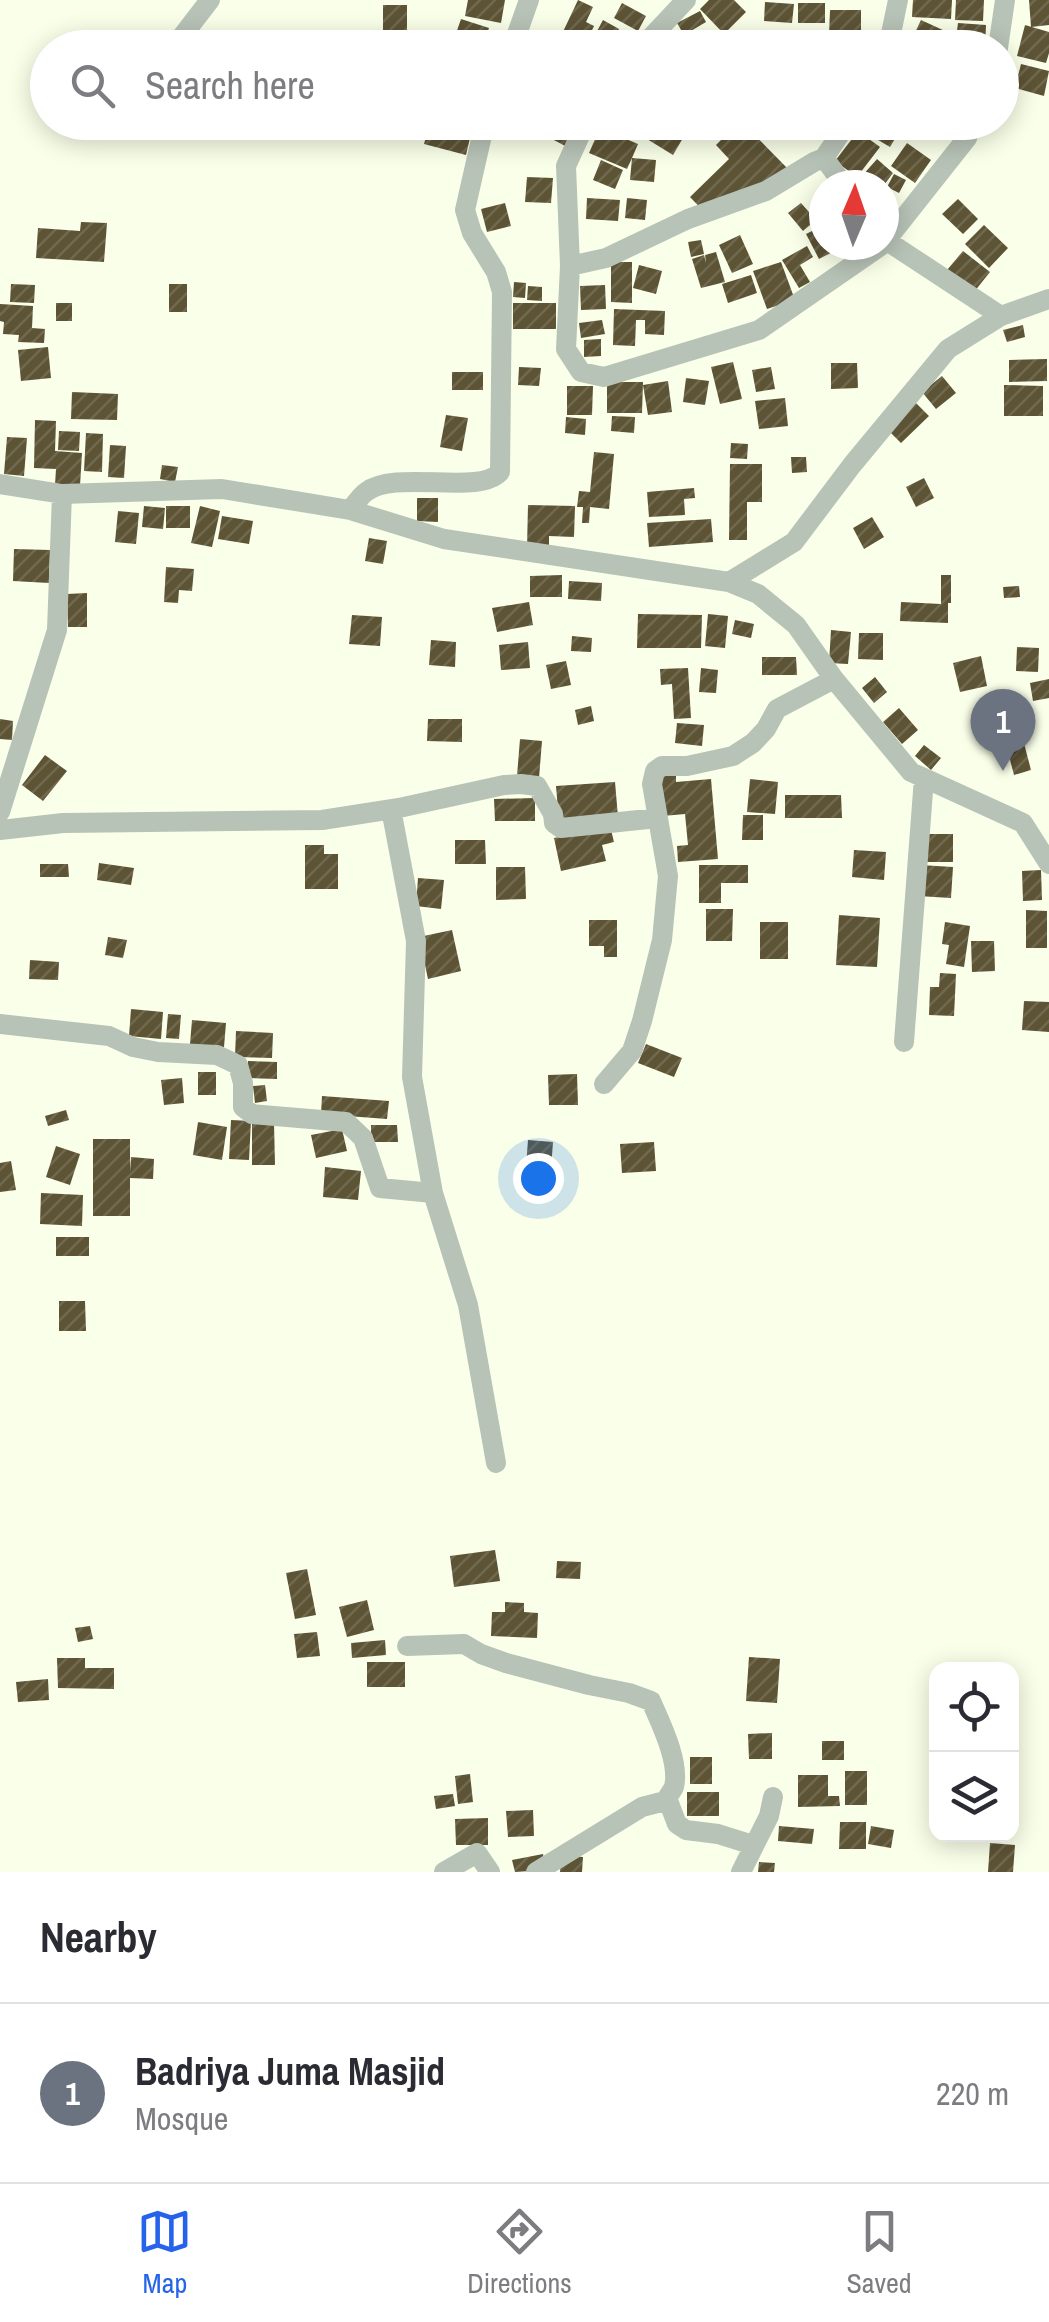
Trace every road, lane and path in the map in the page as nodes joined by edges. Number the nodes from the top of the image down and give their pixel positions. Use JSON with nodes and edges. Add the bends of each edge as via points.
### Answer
{"nodes":[{"id":1,"x":210,"y":0,"type":"edge"},
{"id":2,"x":528,"y":0,"type":"edge"},
{"id":3,"x":686,"y":0,"type":"edge"},
{"id":4,"x":898,"y":0,"type":"edge"},
{"id":5,"x":1005,"y":0,"type":"edge"},
{"id":6,"x":187,"y":30,"type":"edge"},
{"id":7,"x":518,"y":30,"type":"edge"},
{"id":8,"x":658,"y":30,"type":"edge"},
{"id":9,"x":892,"y":30,"type":"edge"},
{"id":10,"x":1001,"y":30,"type":"edge"},
{"id":11,"x":481,"y":140,"type":"edge"},
{"id":12,"x":578,"y":140,"type":"edge"},
{"id":13,"x":836,"y":140,"type":"edge"},
{"id":14,"x":965,"y":140,"type":"edge"},
{"id":15,"x":824,"y":158,"type":"junction"},
{"id":16,"x":833,"y":170,"type":"edge"},
{"id":17,"x":899,"y":223,"type":"edge"},
{"id":18,"x":899,"y":251,"type":"edge"},
{"id":19,"x":858,"y":260,"type":"edge"},
{"id":20,"x":570,"y":266,"type":"junction"},
{"id":21,"x":1049,"y":299,"type":"edge"},
{"id":22,"x":1001,"y":316,"type":"junction"},
{"id":23,"x":0,"y":484,"type":"edge"},
{"id":24,"x":62,"y":494,"type":"junction"},
{"id":25,"x":350,"y":510,"type":"junction"},
{"id":26,"x":729,"y":582,"type":"junction"},
{"id":27,"x":834,"y":679,"type":"junction"},
{"id":28,"x":924,"y":778,"type":"junction"},
{"id":29,"x":391,"y":809,"type":"junction"},
{"id":30,"x":0,"y":812,"type":"edge"},
{"id":31,"x":658,"y":818,"type":"junction"},
{"id":32,"x":0,"y":830,"type":"edge"},
{"id":33,"x":1049,"y":864,"type":"edge"},
{"id":34,"x":0,"y":1024,"type":"edge"},
{"id":35,"x":904,"y":1042,"type":"dead end"},
{"id":36,"x":604,"y":1084,"type":"dead end"},
{"id":37,"x":433,"y":1193,"type":"junction"},
{"id":38,"x":496,"y":1463,"type":"dead end"},
{"id":39,"x":407,"y":1646,"type":"dead end"},
{"id":40,"x":773,"y":1797,"type":"dead end"},
{"id":41,"x":668,"y":1798,"type":"junction"},
{"id":42,"x":753,"y":1845,"type":"junction"},
{"id":43,"x":444,"y":1872,"type":"edge"},
{"id":44,"x":490,"y":1872,"type":"edge"},
{"id":45,"x":536,"y":1872,"type":"edge"},
{"id":46,"x":741,"y":1872,"type":"edge"}],
"edges":[{"from":1,"to":6,"type":"street"},
{"from":2,"to":7,"type":"street"},
{"from":3,"to":8,"type":"street"},
{"from":4,"to":9,"type":"street"},
{"from":5,"to":10,"type":"street"},
{"from":11,"to":25,"type":"street","via":[[465,210],[502,292],[500,472],[482,482],[382,486],[368,490]]},
{"from":12,"to":20,"type":"street","via":[[566,166]]},
{"from":13,"to":15,"type":"street"},
{"from":14,"to":17,"type":"street"},
{"from":15,"to":16,"type":"street"},
{"from":15,"to":20,"type":"street","via":[[766,191],[606,258]]},
{"from":18,"to":22,"type":"street"},
{"from":19,"to":20,"type":"street","via":[[759,330],[604,377],[582,372],[566,349]]},
{"from":21,"to":22,"type":"street"},
{"from":22,"to":26,"type":"street","via":[[948,349],[794,542]]},
{"from":23,"to":24,"type":"street"},
{"from":24,"to":25,"type":"street","via":[[222,490]]},
{"from":24,"to":30,"type":"street","via":[[57,630]]},
{"from":25,"to":26,"type":"street","via":[[444,540]]},
{"from":26,"to":27,"type":"street","via":[[758,594],[796,625]]},
{"from":27,"to":28,"type":"street","via":[[911,772]]},
{"from":27,"to":31,"type":"street","via":[[777,708],[766,729],[733,756],[655,771]]},
{"from":28,"to":33,"type":"street","via":[[1023,822]]},
{"from":28,"to":35,"type":"street"},
{"from":29,"to":31,"type":"street","via":[[521,784],[537,786],[561,828]]},
{"from":29,"to":32,"type":"street","via":[[322,820],[63,822]]},
{"from":29,"to":37,"type":"street","via":[[416,941],[412,1077]]},
{"from":31,"to":36,"type":"street","via":[[668,876],[662,940],[632,1051]]},
{"from":34,"to":37,"type":"street","via":[[217,1056],[238,1065],[243,1107],[252,1114],[346,1122],[363,1138],[380,1188]]},
{"from":37,"to":38,"type":"street","via":[[468,1306]]},
{"from":39,"to":41,"type":"street","via":[[464,1644],[540,1673],[651,1701],[673,1761]]},
{"from":40,"to":42,"type":"street"},
{"from":41,"to":42,"type":"street","via":[[686,1830]]},
{"from":41,"to":45,"type":"street"},
{"from":42,"to":46,"type":"street"},
{"from":43,"to":44,"type":"street","via":[[478,1853]]}]}
